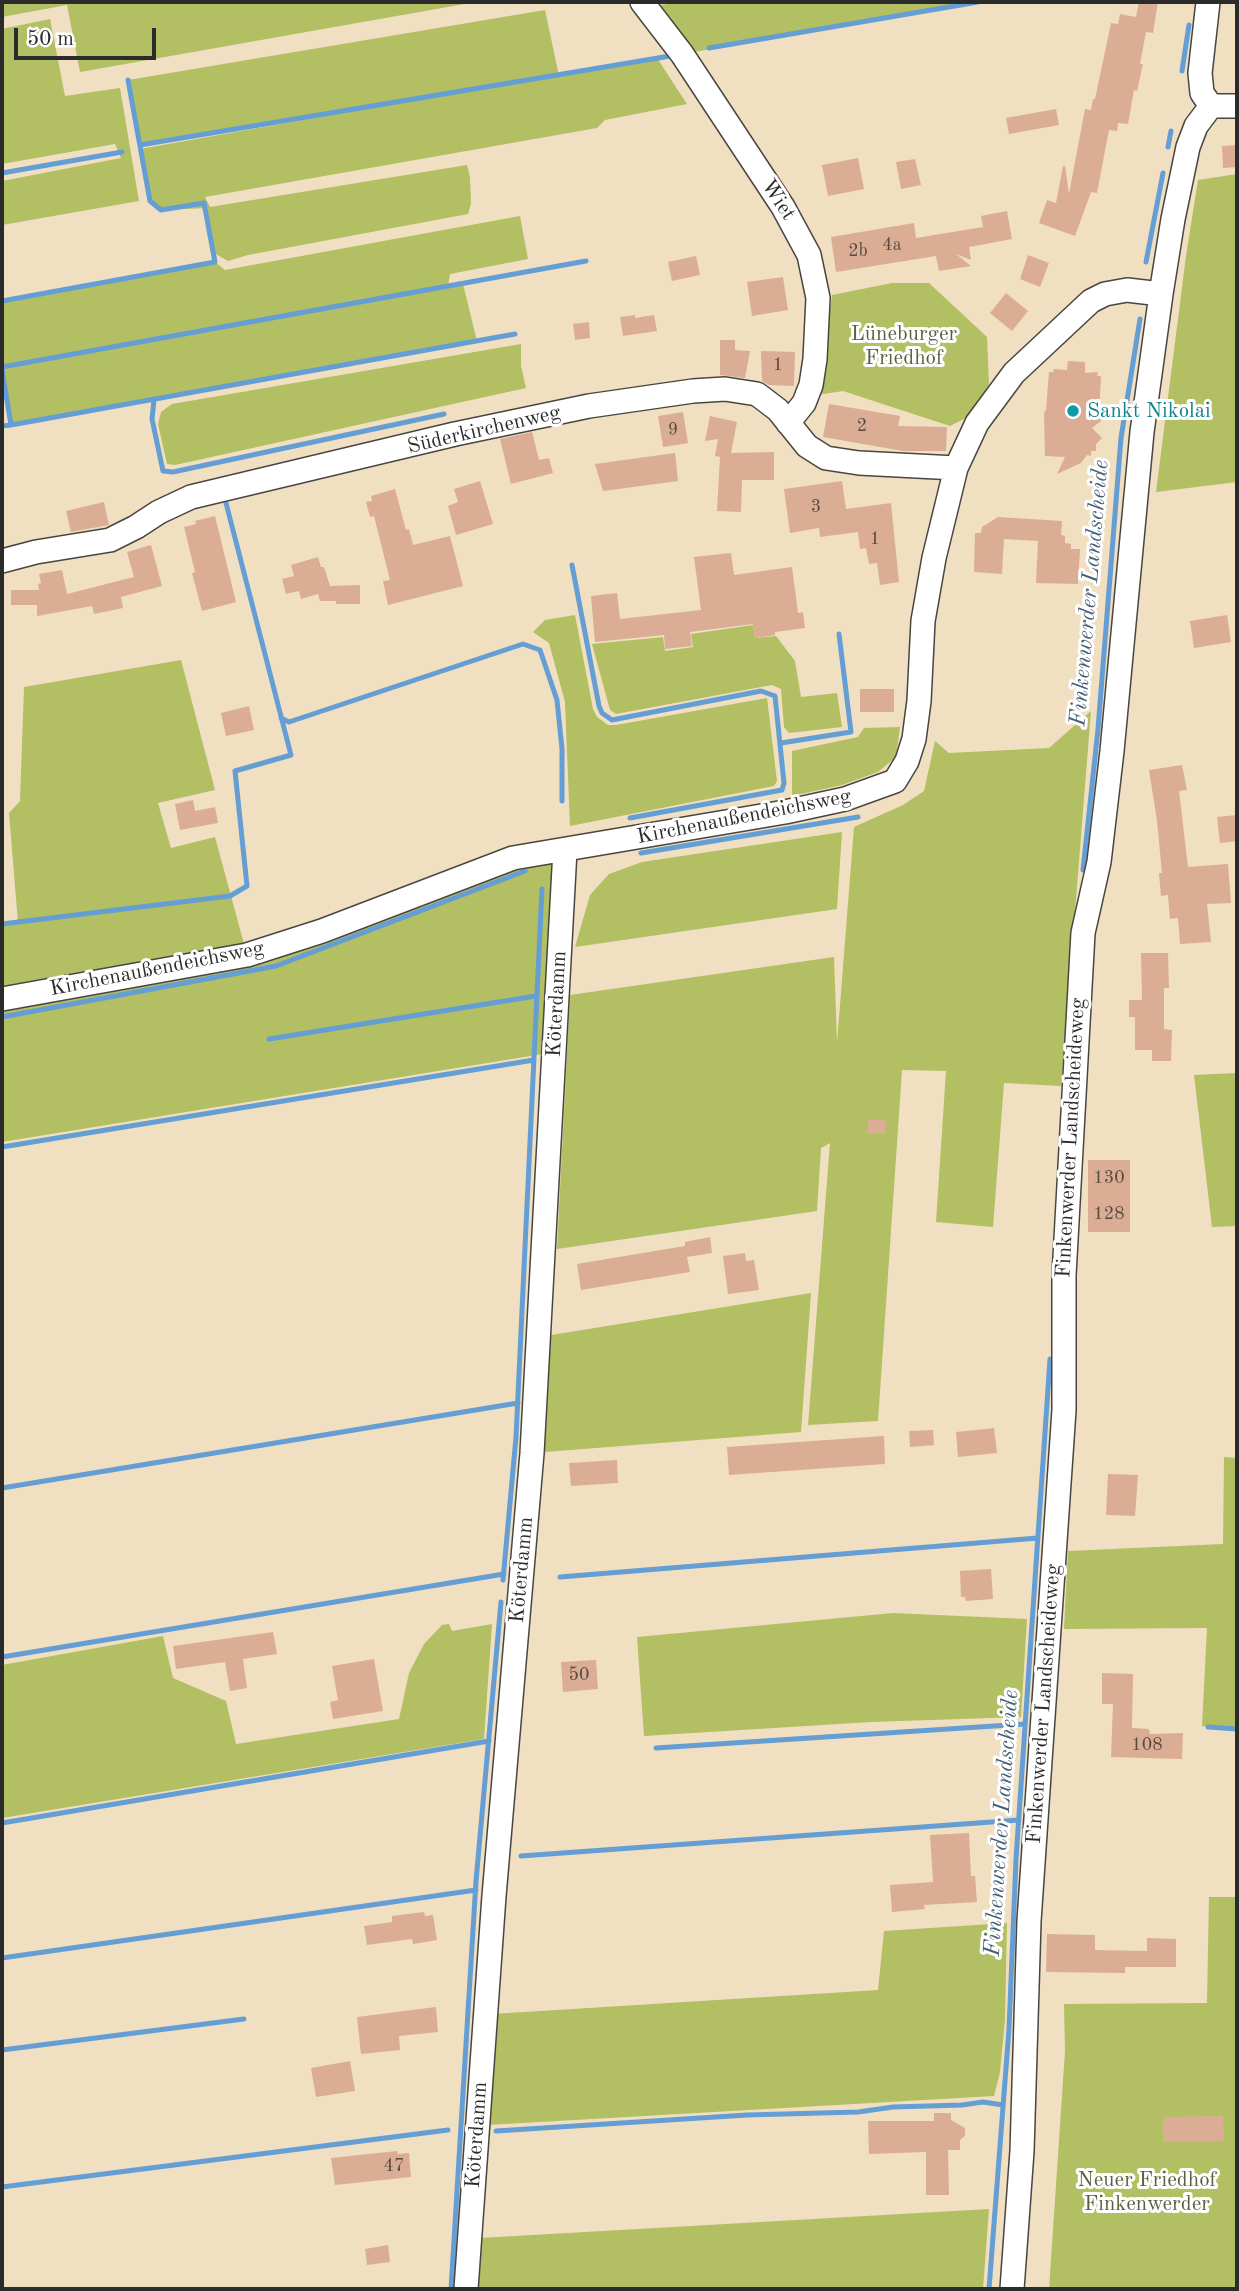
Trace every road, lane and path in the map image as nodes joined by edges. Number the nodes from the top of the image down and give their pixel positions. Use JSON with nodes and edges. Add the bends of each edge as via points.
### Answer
{"nodes":[{"id":1,"x":642,"y":2,"type":"edge"},
{"id":2,"x":1208,"y":2,"type":"edge"},
{"id":3,"x":1211,"y":106,"type":"junction"},
{"id":4,"x":1237,"y":106,"type":"edge"},
{"id":5,"x":1161,"y":294,"type":"junction"},
{"id":6,"x":788,"y":423,"type":"junction"},
{"id":7,"x":956,"y":468,"type":"junction"},
{"id":8,"x":2,"y":561,"type":"edge"},
{"id":9,"x":565,"y":850,"type":"junction"},
{"id":10,"x":2,"y":999,"type":"edge"},
{"id":11,"x":466,"y":2289,"type":"edge"},
{"id":12,"x":1012,"y":2289,"type":"edge"}],
"edges":[{"from":1,"to":6,"type":"street","name":"Wiet","via":[[682,54],[800,234],[809,255],[818,298],[815,359],[804,403]]},
{"from":2,"to":3,"type":"street","via":[[1200,73],[1202,93]]},
{"from":3,"to":4,"type":"street"},
{"from":3,"to":5,"type":"street","name":"Finkenwerder Landscheideweg","via":[[1188,147]]},
{"from":5,"to":7,"type":"street","name":"Kirchenaußendeichsweg","via":[[1127,290],[1091,301],[1014,373],[977,423]]},
{"from":5,"to":12,"type":"street","name":"Finkenwerder Landscheideweg","via":[[1142,432],[1099,862],[1083,933],[1064,1275],[1064,1410],[1030,1922]]},
{"from":6,"to":7,"type":"street","name":"Süderkirchenweg","via":[[807,446],[827,458]]},
{"from":6,"to":8,"type":"street","name":"Süderkirchenweg","via":[[766,399],[737,390],[693,391],[589,406],[191,497],[110,540]]},
{"from":7,"to":9,"type":"street","name":"Kirchenaußendeichsweg","via":[[926,594],[914,739],[895,781],[845,799],[785,812]]},
{"from":9,"to":10,"type":"street","name":"Kirchenaußendeichsweg","via":[[513,858],[247,955]]},
{"from":9,"to":11,"type":"street","name":"Köterdamm","via":[[532,1453]]}]}
